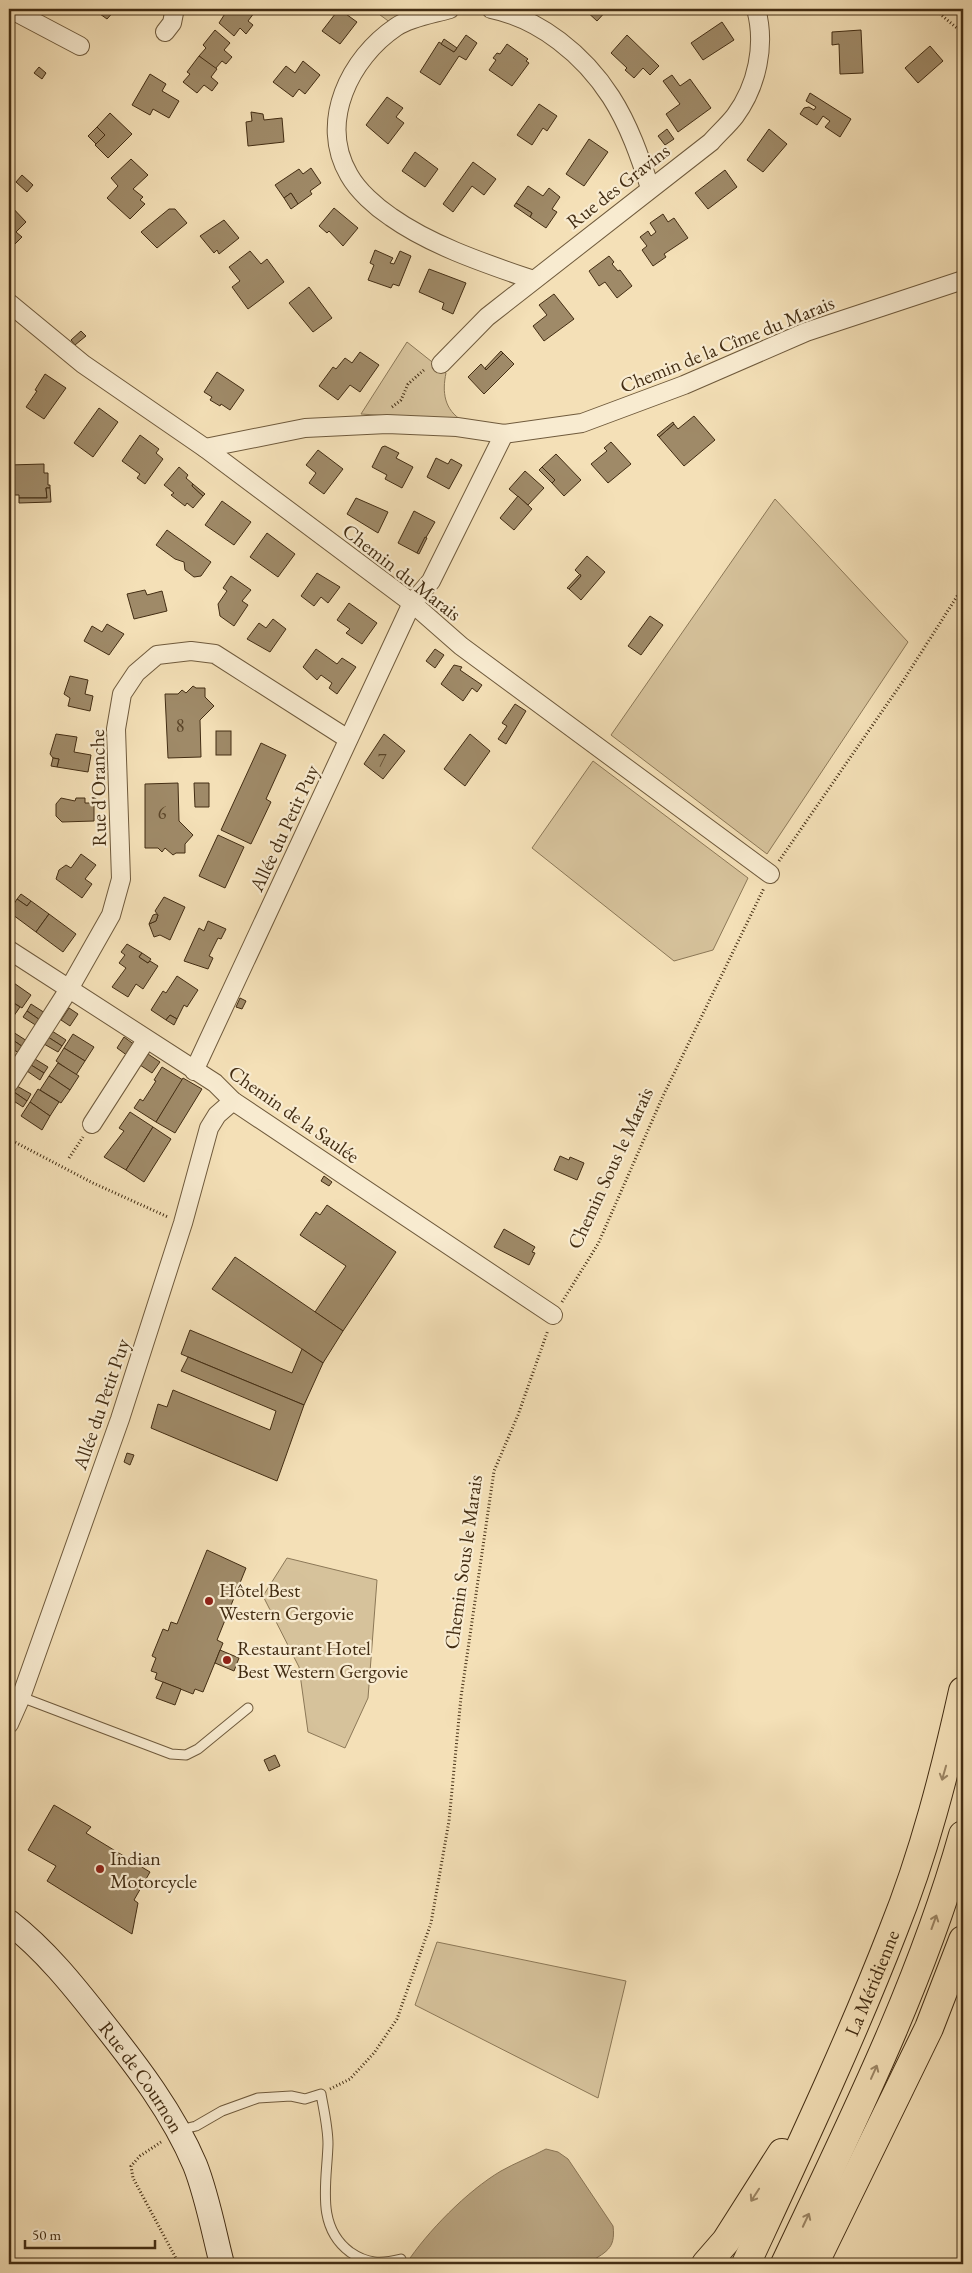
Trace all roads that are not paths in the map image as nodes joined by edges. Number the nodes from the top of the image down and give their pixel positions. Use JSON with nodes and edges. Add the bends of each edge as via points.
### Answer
{"nodes":[{"id":1,"x":10,"y":9,"type":"edge"},
{"id":2,"x":170,"y":9,"type":"edge"},
{"id":3,"x":450,"y":9,"type":"edge"},
{"id":4,"x":491,"y":9,"type":"edge"},
{"id":5,"x":756,"y":9,"type":"edge"},
{"id":6,"x":165,"y":32,"type":"dead end"},
{"id":7,"x":80,"y":46,"type":"dead end"},
{"id":8,"x":650,"y":188,"type":"junction"},
{"id":9,"x":533,"y":280,"type":"junction"},
{"id":10,"x":963,"y":280,"type":"edge"},
{"id":11,"x":12,"y":311,"type":"edge"},
{"id":12,"x":441,"y":364,"type":"road end"},
{"id":13,"x":504,"y":434,"type":"junction"},
{"id":14,"x":205,"y":448,"type":"junction"},
{"id":15,"x":412,"y":603,"type":"junction"},
{"id":16,"x":348,"y":739,"type":"junction"},
{"id":17,"x":770,"y":874,"type":"road end"},
{"id":18,"x":9,"y":950,"type":"edge"},
{"id":19,"x":70,"y":989,"type":"junction"},
{"id":20,"x":146,"y":1040,"type":"junction"},
{"id":21,"x":194,"y":1071,"type":"junction"},
{"id":22,"x":9,"y":1083,"type":"edge"},
{"id":23,"x":233,"y":1101,"type":"junction"},
{"id":24,"x":92,"y":1124,"type":"road end"},
{"id":25,"x":553,"y":1315,"type":"road end"},
{"id":26,"x":963,"y":1691,"type":"edge"},
{"id":27,"x":21,"y":1697,"type":"junction"},
{"id":28,"x":248,"y":1708,"type":"dead end"},
{"id":29,"x":9,"y":1724,"type":"edge"},
{"id":30,"x":963,"y":1835,"type":"edge"},
{"id":31,"x":9,"y":1922,"type":"edge"},
{"id":32,"x":963,"y":1940,"type":"edge"},
{"id":33,"x":963,"y":1988,"type":"edge"},
{"id":34,"x":838,"y":2065,"type":"junction"},
{"id":35,"x":178,"y":2130,"type":"junction"},
{"id":36,"x":401,"y":2259,"type":"dead end"},
{"id":37,"x":222,"y":2264,"type":"edge"},
{"id":38,"x":706,"y":2264,"type":"edge"},
{"id":39,"x":746,"y":2264,"type":"edge"},
{"id":40,"x":785,"y":2264,"type":"edge"},
{"id":41,"x":814,"y":2264,"type":"edge"},
{"id":42,"x":835,"y":2264,"type":"edge"}],
"edges":[{"from":1,"to":7,"type":"street"},
{"from":2,"to":6,"type":"street","via":[[174,13],[172,23]]},
{"from":3,"to":9,"type":"street","via":[[398,26],[354,68],[337,119],[339,148],[348,174],[363,193],[391,217],[464,254]]},
{"from":4,"to":8,"type":"street","via":[[511,13],[550,33],[581,61],[611,97],[636,147]]},
{"from":5,"to":8,"type":"street","name":"Rue des Gravins","via":[[760,24],[759,58],[749,92],[735,116],[711,142]]},
{"from":8,"to":9,"type":"street","name":"Rue des Gravins"},
{"from":9,"to":12,"type":"street","name":"Rue des Gravins","via":[[487,317]]},
{"from":10,"to":13,"type":"street","name":"Chemin de la Cîme du Marais","via":[[806,332],[684,385],[582,423]]},
{"from":11,"to":14,"type":"street","name":"Chemin du Marais"},
{"from":13,"to":14,"type":"street","name":"Chemin de la Cîme du Marais","via":[[457,427],[380,425],[305,428]]},
{"from":13,"to":15,"type":"street","via":[[431,582]]},
{"from":14,"to":15,"type":"street","name":"Chemin du Marais"},
{"from":15,"to":16,"type":"street","name":"Allée du Petit Puy"},
{"from":15,"to":17,"type":"street","name":"Chemin du Marais","via":[[461,646]]},
{"from":16,"to":19,"type":"street","name":"Rue d'Oranche","via":[[215,654],[192,651],[158,655],[136,672],[122,694],[116,729],[121,879],[111,915]]},
{"from":16,"to":21,"type":"street","name":"Allée du Petit Puy"},
{"from":18,"to":19,"type":"street","name":"Chemin de la Saulée"},
{"from":19,"to":20,"type":"street","name":"Chemin de la Saulée"},
{"from":19,"to":22,"type":"street","name":"Rue d'Oranche"},
{"from":20,"to":21,"type":"street","name":"Chemin de la Saulée"},
{"from":20,"to":24,"type":"street"},
{"from":21,"to":23,"type":"street","name":"Chemin de la Saulée","via":[[215,1083]]},
{"from":23,"to":25,"type":"street","name":"Chemin de la Saulée"},
{"from":23,"to":27,"type":"street","name":"Allée du Petit Puy","via":[[217,1115],[209,1128],[120,1419]]},
{"from":26,"to":34,"type":"highway","name":"La Méridienne","one_way":true,"via":[[922,1848],[894,1930]]},
{"from":27,"to":28,"type":"lane","via":[[171,1754],[186,1755]]},
{"from":27,"to":29,"type":"street","name":"Allée du Petit Puy"},
{"from":40,"to":30,"type":"highway","name":"La Méridienne","one_way":true,"via":[[903,2005]]},
{"from":31,"to":35,"type":"street","name":"Rue de Cournon","via":[[50,1959],[81,1995]]},
{"from":32,"to":41,"type":"highway","via":[[929,2028]]},
{"from":33,"to":42,"type":"highway","via":[[938,2050]]},
{"from":34,"to":38,"type":"highway","one_way":true,"via":[[726,2241]]},
{"from":34,"to":39,"type":"highway","name":"La Méridienne"},
{"from":35,"to":36,"type":"lane","via":[[196,2126],[222,2111],[258,2098],[291,2096],[305,2099],[320,2094],[328,2144],[324,2176],[328,2223],[340,2245],[360,2259],[380,2264]]},
{"from":35,"to":37,"type":"street","name":"Rue de Cournon","via":[[195,2167]]}]}
